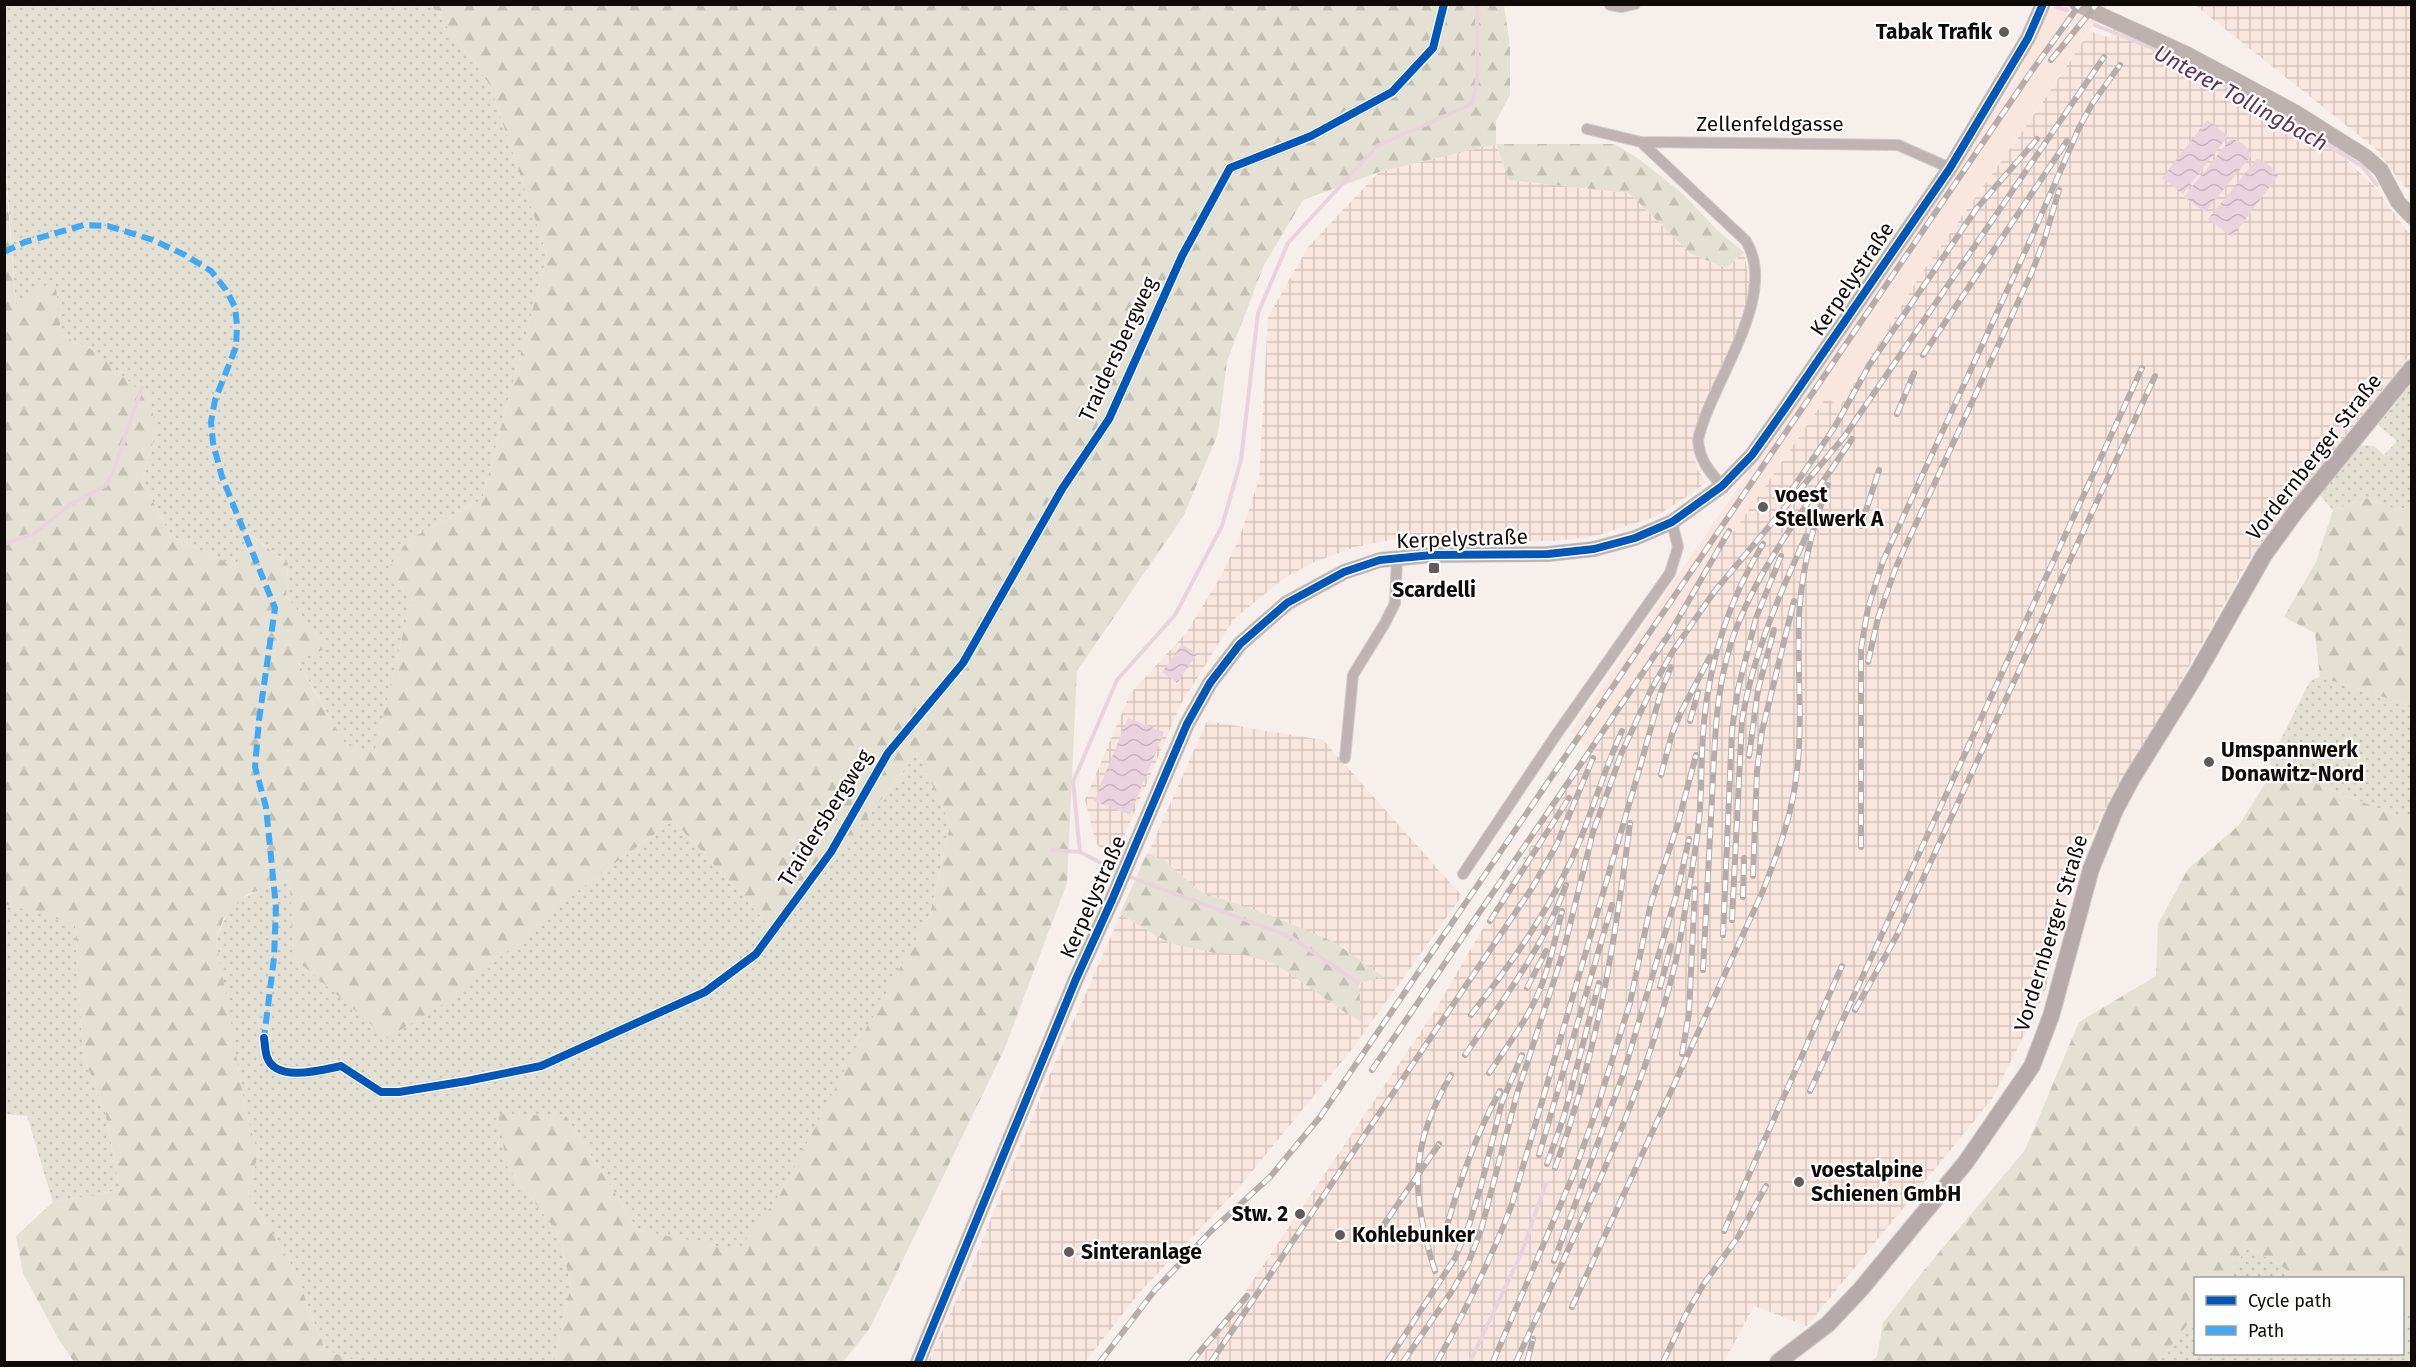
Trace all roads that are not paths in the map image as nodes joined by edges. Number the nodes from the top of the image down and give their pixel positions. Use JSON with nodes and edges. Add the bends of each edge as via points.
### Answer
{"nodes":[{"id":1,"x":1444,"y":4,"type":"edge"},
{"id":2,"x":1635,"y":4,"type":"edge"},
{"id":3,"x":2043,"y":4,"type":"edge"},
{"id":4,"x":2077,"y":4,"type":"edge"},
{"id":5,"x":1611,"y":5,"type":"edge"},
{"id":6,"x":1587,"y":129,"type":"dead end"},
{"id":7,"x":1641,"y":142,"type":"junction"},
{"id":8,"x":1950,"y":168,"type":"junction"},
{"id":9,"x":2412,"y":217,"type":"edge"},
{"id":10,"x":2412,"y":368,"type":"edge"},
{"id":11,"x":1722,"y":486,"type":"junction"},
{"id":12,"x":1672,"y":522,"type":"junction"},
{"id":13,"x":1397,"y":558,"type":"junction"},
{"id":14,"x":1345,"y":758,"type":"dead end"},
{"id":15,"x":1463,"y":874,"type":"dead end"},
{"id":16,"x":264,"y":1038,"type":"dead end"},
{"id":17,"x":918,"y":1362,"type":"edge"},
{"id":18,"x":1778,"y":1362,"type":"edge"}],
"edges":[{"from":1,"to":16,"type":"street","name":"Traidersbergweg","via":[[1433,48],[1392,92],[1311,136],[1230,168],[1182,256],[1109,419],[1062,489],[963,663],[888,753],[831,852],[756,954],[705,992],[608,1037],[541,1066],[467,1081],[381,1092],[341,1066],[304,1073],[280,1071],[267,1059]]},
{"from":2,"to":5,"type":"street"},
{"from":3,"to":8,"type":"main road","name":"Kerpelystraße","via":[[2023,46]]},
{"from":4,"to":9,"type":"main road","via":[[2197,59],[2295,112],[2365,156],[2381,170],[2398,202]]},
{"from":6,"to":7,"type":"street","name":"Zellenfeldgasse"},
{"from":7,"to":8,"type":"street","name":"Zellenfeldgasse","via":[[1898,145]]},
{"from":7,"to":11,"type":"street","via":[[1746,241],[1755,260],[1749,316],[1698,440],[1704,465]]},
{"from":8,"to":11,"type":"main road","name":"Kerpelystraße","via":[[1752,455]]},
{"from":10,"to":18,"type":"main road","name":"Vordernberger Straße","via":[[2264,555],[2131,780],[2091,869],[2051,1016],[2032,1066],[1966,1162],[1861,1289],[1828,1324]]},
{"from":11,"to":12,"type":"main road","name":"Kerpelystraße"},
{"from":12,"to":13,"type":"main road","name":"Kerpelystraße","via":[[1635,538],[1582,551]]},
{"from":12,"to":15,"type":"street","via":[[1678,548],[1670,573]]},
{"from":13,"to":14,"type":"street","via":[[1395,603],[1353,675]]},
{"from":13,"to":17,"type":"main road","name":"Kerpelystraße","via":[[1344,572],[1287,603],[1240,644],[1210,682],[1187,724],[1076,979]]}]}
